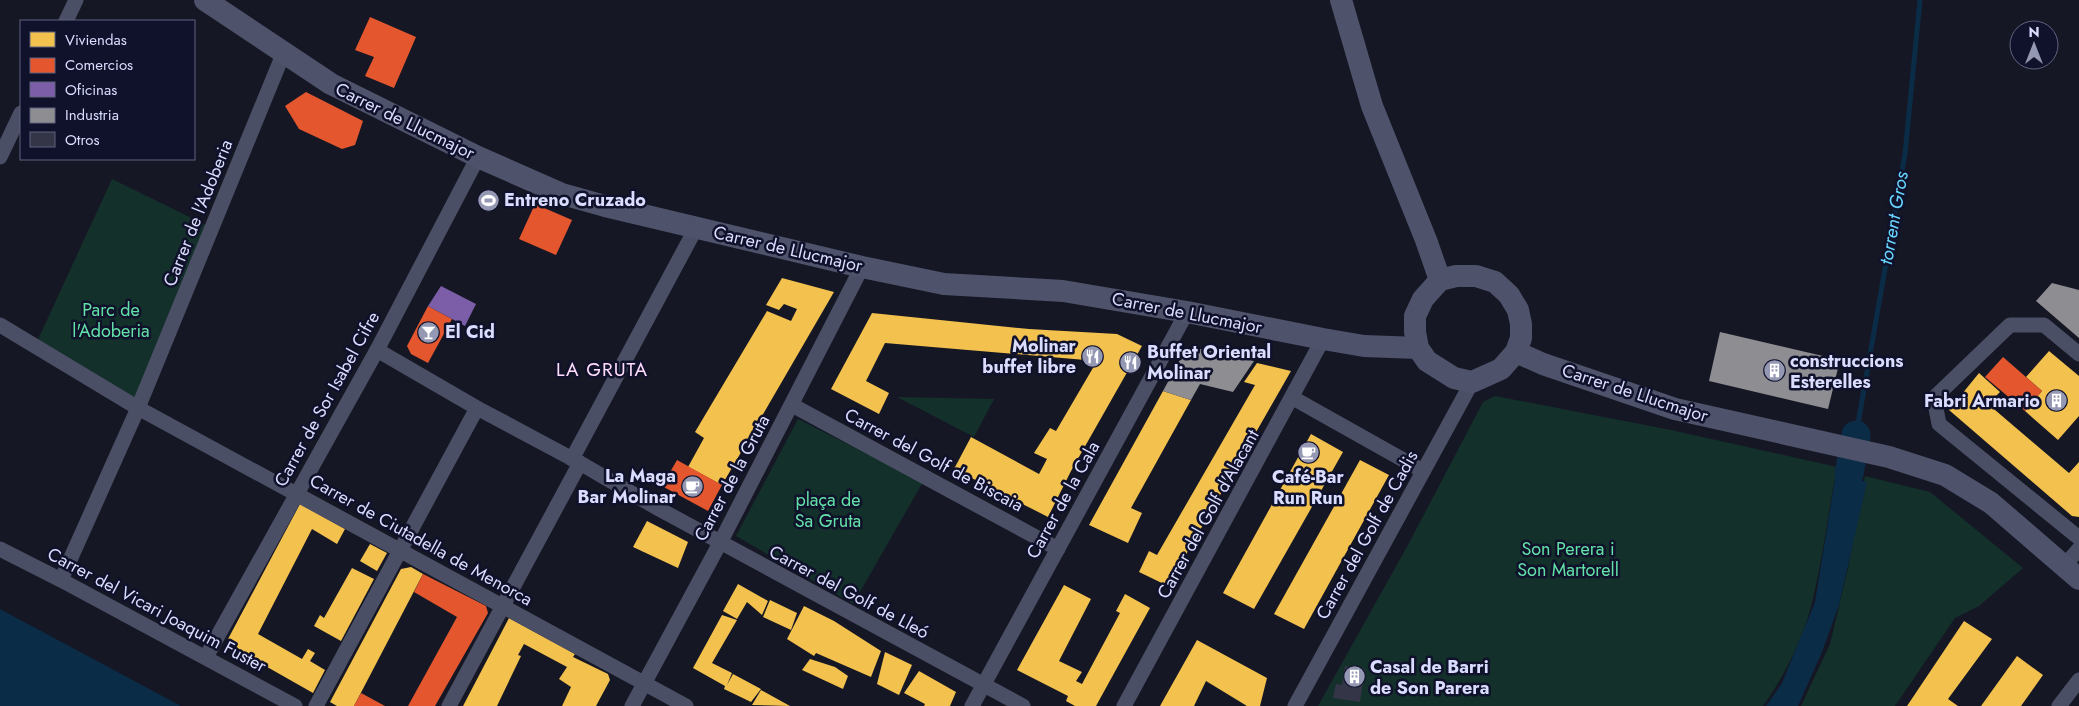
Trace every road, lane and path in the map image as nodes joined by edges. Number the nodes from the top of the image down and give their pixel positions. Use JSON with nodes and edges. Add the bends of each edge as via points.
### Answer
{"nodes":[{"id":1,"x":76,"y":0,"type":"edge"},
{"id":2,"x":205,"y":0,"type":"edge"},
{"id":3,"x":1342,"y":0,"type":"edge"},
{"id":4,"x":66,"y":20,"type":"edge"},
{"id":5,"x":284,"y":52,"type":"junction"},
{"id":6,"x":20,"y":115,"type":"edge"},
{"id":7,"x":0,"y":157,"type":"edge"},
{"id":8,"x":478,"y":157,"type":"junction"},
{"id":9,"x":696,"y":228,"type":"junction"},
{"id":10,"x":862,"y":267,"type":"junction"},
{"id":11,"x":1440,"y":280,"type":"junction"},
{"id":12,"x":1187,"y":312,"type":"junction"},
{"id":13,"x":0,"y":325,"type":"edge"},
{"id":14,"x":1323,"y":339,"type":"junction"},
{"id":15,"x":1418,"y":348,"type":"junction"},
{"id":16,"x":377,"y":350,"type":"junction"},
{"id":17,"x":1516,"y":352,"type":"junction"},
{"id":18,"x":2079,"y":354,"type":"edge"},
{"id":19,"x":1472,"y":382,"type":"junction"},
{"id":20,"x":1293,"y":398,"type":"junction"},
{"id":21,"x":792,"y":405,"type":"junction"},
{"id":22,"x":138,"y":408,"type":"junction"},
{"id":23,"x":477,"y":408,"type":"junction"},
{"id":24,"x":575,"y":466,"type":"junction"},
{"id":25,"x":1423,"y":471,"type":"junction"},
{"id":26,"x":296,"y":494,"type":"junction"},
{"id":27,"x":2079,"y":538,"type":"edge"},
{"id":28,"x":720,"y":543,"type":"junction"},
{"id":29,"x":2079,"y":548,"type":"edge"},
{"id":30,"x":0,"y":549,"type":"edge"},
{"id":31,"x":1058,"y":549,"type":"junction"},
{"id":32,"x":400,"y":551,"type":"junction"},
{"id":33,"x":2072,"y":572,"type":"edge"},
{"id":34,"x":61,"y":580,"type":"junction"},
{"id":35,"x":503,"y":607,"type":"junction"},
{"id":36,"x":206,"y":658,"type":"junction"},
{"id":37,"x":2079,"y":680,"type":"edge"},
{"id":38,"x":645,"y":684,"type":"junction"},
{"id":39,"x":984,"y":685,"type":"junction"},
{"id":40,"x":295,"y":706,"type":"edge"},
{"id":41,"x":316,"y":706,"type":"edge"},
{"id":42,"x":449,"y":706,"type":"edge"},
{"id":43,"x":632,"y":706,"type":"edge"},
{"id":44,"x":686,"y":706,"type":"edge"},
{"id":45,"x":972,"y":706,"type":"edge"},
{"id":46,"x":1023,"y":706,"type":"edge"},
{"id":47,"x":1124,"y":706,"type":"edge"},
{"id":48,"x":1295,"y":706,"type":"edge"},
{"id":49,"x":2059,"y":706,"type":"edge"}],
"edges":[{"from":1,"to":4,"type":"street"},
{"from":2,"to":5,"type":"street","name":"Carrer de Llucmajor"},
{"from":3,"to":11,"type":"street","via":[[1372,106]]},
{"from":5,"to":8,"type":"street","name":"Carrer de Llucmajor","via":[[331,84]]},
{"from":5,"to":22,"type":"street","name":"Carrer de l'Adoberia"},
{"from":6,"to":7,"type":"street"},
{"from":8,"to":9,"type":"street","name":"Carrer de Llucmajor","via":[[562,194]]},
{"from":8,"to":16,"type":"street","name":"Carrer de Sor Isabel Cifre"},
{"from":9,"to":10,"type":"street","name":"Carrer de Llucmajor"},
{"from":9,"to":24,"type":"street"},
{"from":10,"to":12,"type":"street","name":"Carrer de Llucmajor","via":[[944,284],[1063,290]]},
{"from":10,"to":21,"type":"street","name":"Carrer de la Gruta"},
{"from":11,"to":15,"type":"street","via":[[1423,299],[1415,316]]},
{"from":11,"to":17,"type":"street","via":[[1476,276],[1496,282],[1518,310],[1521,338]]},
{"from":12,"to":14,"type":"street","name":"Carrer de Llucmajor"},
{"from":12,"to":31,"type":"street","name":"Carrer de la Cala"},
{"from":13,"to":22,"type":"street","name":"Carrer de Ciutadella de Menorca"},
{"from":14,"to":15,"type":"street","name":"Carrer de Llucmajor","via":[[1364,346]]},
{"from":14,"to":20,"type":"street","name":"Carrer del Golf d'Alacant"},
{"from":15,"to":19,"type":"street","via":[[1427,361],[1441,370],[1454,378]]},
{"from":16,"to":23,"type":"street","name":"Carrer del Golf de Lleó"},
{"from":16,"to":26,"type":"street","name":"Carrer de Sor Isabel Cifre"},
{"from":17,"to":19,"type":"street","via":[[1501,369]]},
{"from":17,"to":33,"type":"street","name":"Carrer de Llucmajor","via":[[1675,410],[1889,456],[1945,476],[1991,503]]},
{"from":18,"to":27,"type":"street","via":[[2044,325],[2010,325],[1934,398],[1939,424]]},
{"from":19,"to":25,"type":"street","name":"Carrer del Golf de Cadis"},
{"from":20,"to":25,"type":"street"},
{"from":20,"to":47,"type":"street","name":"Carrer del Golf d'Alacant"},
{"from":21,"to":28,"type":"street","name":"Carrer de la Gruta"},
{"from":21,"to":31,"type":"street","name":"Carrer del Golf de Biscaia"},
{"from":22,"to":26,"type":"street","name":"Carrer de Ciutadella de Menorca"},
{"from":22,"to":34,"type":"street","name":"Carrer de l'Adoberia"},
{"from":23,"to":24,"type":"street","name":"Carrer del Golf de Lleó"},
{"from":23,"to":32,"type":"street"},
{"from":24,"to":28,"type":"street","name":"Carrer del Golf de Lleó"},
{"from":24,"to":35,"type":"street"},
{"from":25,"to":48,"type":"street","name":"Carrer del Golf de Cadis"},
{"from":26,"to":32,"type":"street","name":"Carrer de Ciutadella de Menorca"},
{"from":26,"to":36,"type":"street","name":"Carrer de Sor Isabel Cifre"},
{"from":28,"to":38,"type":"street","name":"Carrer de la Gruta"},
{"from":28,"to":39,"type":"street","name":"Carrer del Golf de Lleó"},
{"from":29,"to":33,"type":"street"},
{"from":30,"to":34,"type":"street","name":"Carrer del Vicari Joaquim Fuster"},
{"from":31,"to":39,"type":"street","name":"Carrer de la Cala"},
{"from":32,"to":35,"type":"street","name":"Carrer de Ciutadella de Menorca"},
{"from":32,"to":41,"type":"street"},
{"from":34,"to":36,"type":"street","name":"Carrer del Vicari Joaquim Fuster"},
{"from":35,"to":38,"type":"street","name":"Carrer de Ciutadella de Menorca"},
{"from":35,"to":42,"type":"street"},
{"from":36,"to":40,"type":"street","name":"Carrer del Vicari Joaquim Fuster"},
{"from":37,"to":49,"type":"street"},
{"from":38,"to":43,"type":"street","name":"Carrer de la Gruta"},
{"from":38,"to":44,"type":"street","name":"Carrer de Ciutadella de Menorca"},
{"from":39,"to":45,"type":"street","name":"Carrer de la Cala"},
{"from":39,"to":46,"type":"street","name":"Carrer del Golf de Lleó"}]}
